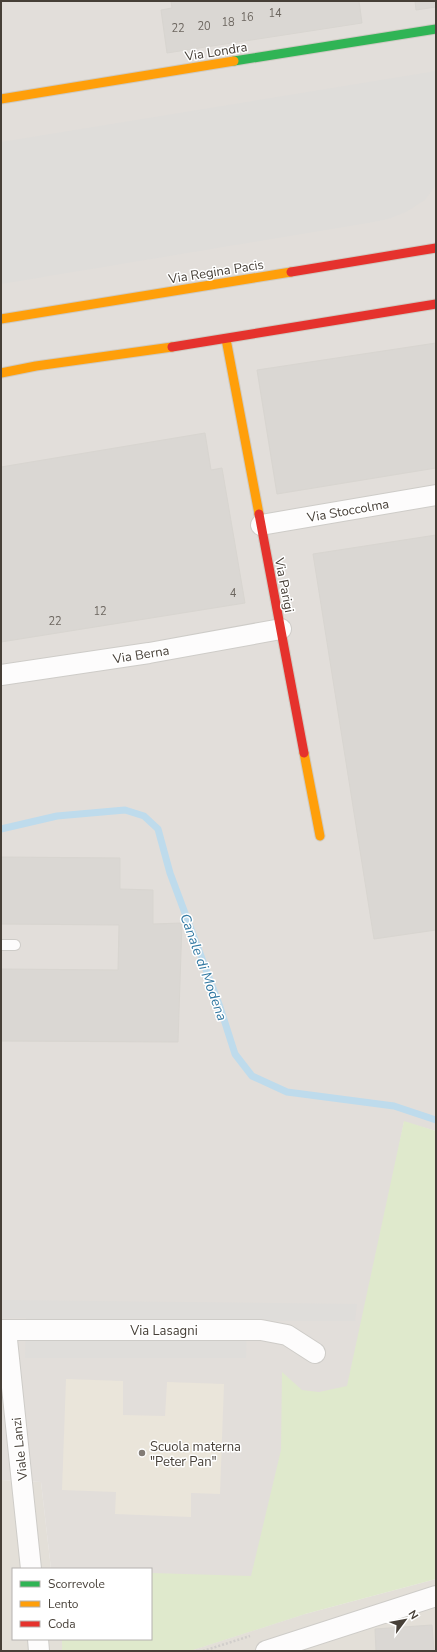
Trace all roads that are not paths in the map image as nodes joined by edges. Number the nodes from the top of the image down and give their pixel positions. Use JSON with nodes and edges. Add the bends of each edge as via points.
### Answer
{"nodes":[{"id":1,"x":436,"y":29,"type":"edge"},
{"id":2,"x":1,"y":98,"type":"edge"},
{"id":3,"x":436,"y":248,"type":"edge"},
{"id":4,"x":436,"y":304,"type":"edge"},
{"id":5,"x":1,"y":319,"type":"edge"},
{"id":6,"x":226,"y":339,"type":"junction"},
{"id":7,"x":1,"y":373,"type":"edge"},
{"id":8,"x":436,"y":494,"type":"edge"},
{"id":9,"x":261,"y":525,"type":"junction"},
{"id":10,"x":281,"y":629,"type":"junction"},
{"id":11,"x":1,"y":675,"type":"edge"},
{"id":12,"x":320,"y":836,"type":"dead end"},
{"id":13,"x":1,"y":945,"type":"edge"},
{"id":14,"x":15,"y":945,"type":"dead end"},
{"id":15,"x":4,"y":1330,"type":"edge"},
{"id":16,"x":315,"y":1353,"type":"dead end"},
{"id":17,"x":31,"y":1568,"type":"edge"},
{"id":18,"x":436,"y":1596,"type":"edge"},
{"id":19,"x":38,"y":1640,"type":"edge"},
{"id":20,"x":39,"y":1651,"type":"edge"},
{"id":21,"x":266,"y":1651,"type":"edge"}],
"edges":[{"from":1,"to":2,"type":"street","name":"Via Londra"},
{"from":3,"to":5,"type":"street","name":"Via Regina Pacis"},
{"from":4,"to":6,"type":"street"},
{"from":6,"to":7,"type":"street"},
{"from":6,"to":9,"type":"street","name":"Via Parigi"},
{"from":8,"to":9,"type":"street","name":"Via Stoccolma"},
{"from":9,"to":10,"type":"street","name":"Via Parigi"},
{"from":10,"to":11,"type":"street","name":"Via Berna","via":[[149,653]]},
{"from":10,"to":12,"type":"street","name":"Via Parigi"},
{"from":13,"to":14,"type":"lane"},
{"from":15,"to":16,"type":"street","name":"Via Lasagni","via":[[261,1330],[287,1335]]},
{"from":15,"to":17,"type":"street","name":"Viale Lanzi"},
{"from":18,"to":21,"type":"street"},
{"from":19,"to":20,"type":"street"}]}
